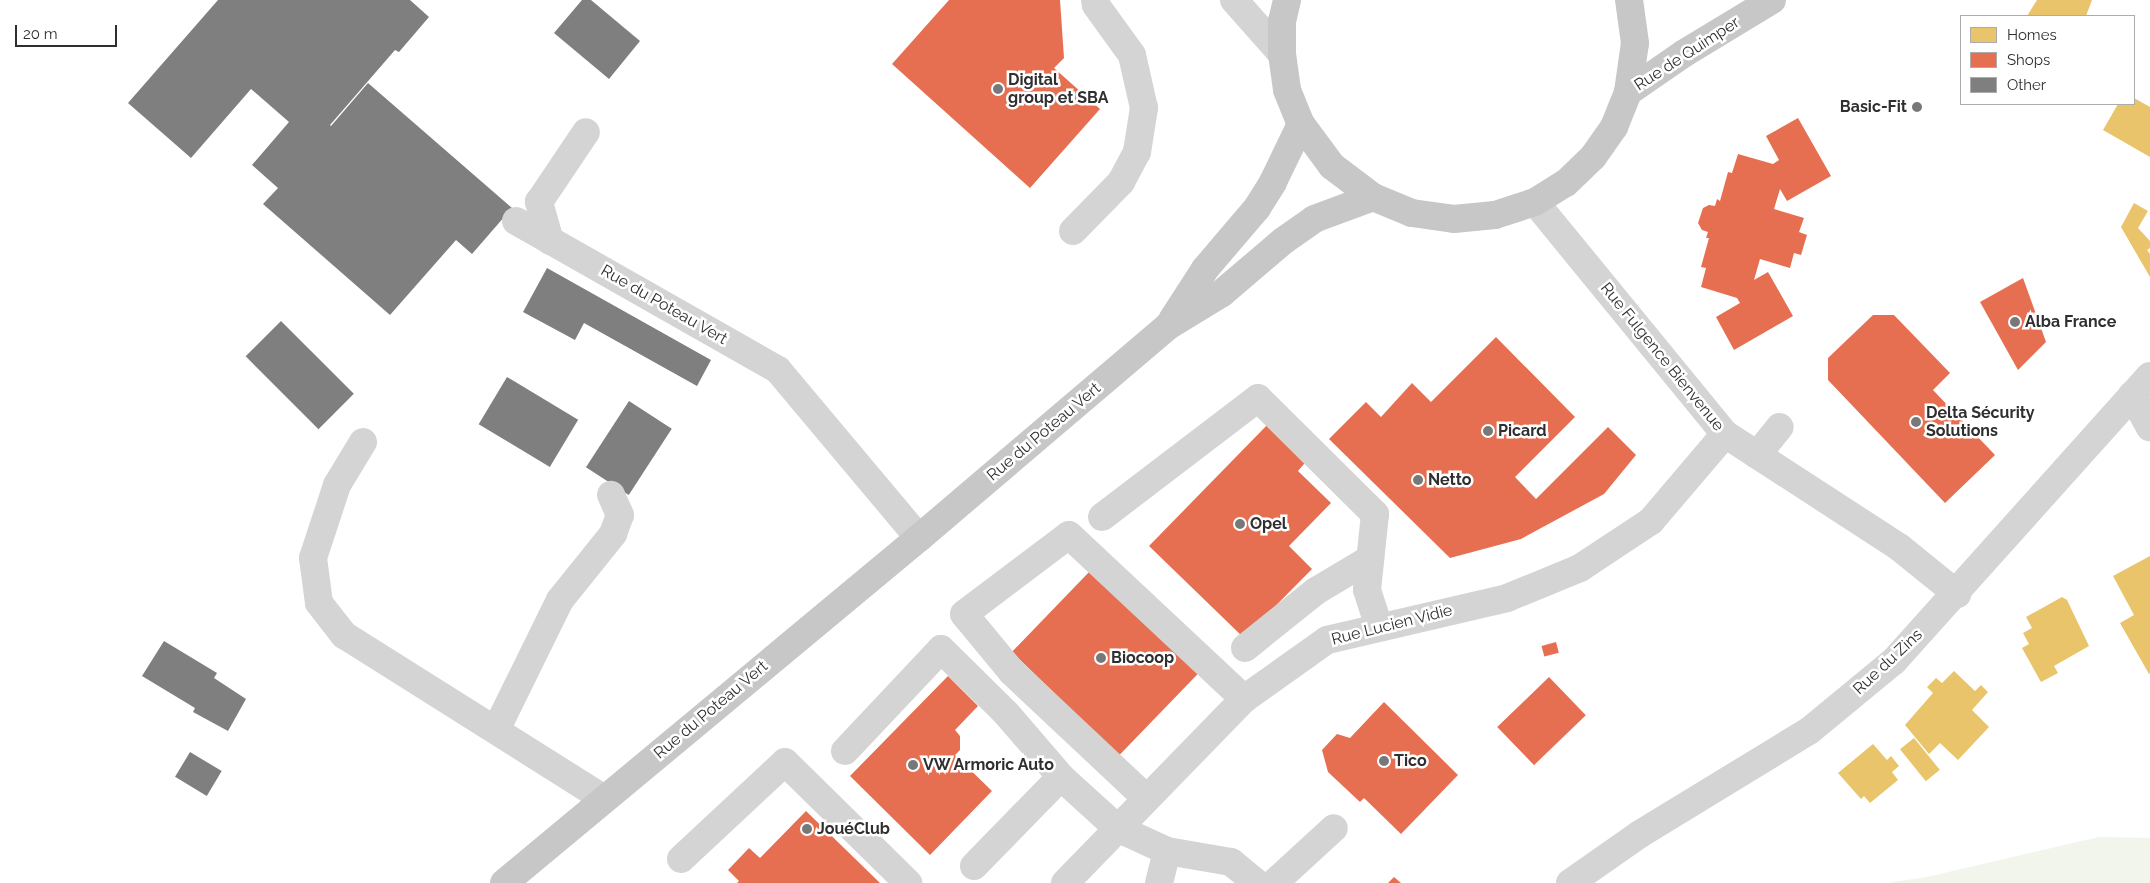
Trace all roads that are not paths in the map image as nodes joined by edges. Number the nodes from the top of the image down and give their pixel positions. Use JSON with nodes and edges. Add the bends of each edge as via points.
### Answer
{"nodes":[{"id":1,"x":1096,"y":0,"type":"edge"},
{"id":2,"x":1234,"y":0,"type":"edge"},
{"id":3,"x":1287,"y":0,"type":"edge"},
{"id":4,"x":1630,"y":0,"type":"edge"},
{"id":5,"x":1772,"y":0,"type":"edge"},
{"id":6,"x":1282,"y":54,"type":"junction"},
{"id":7,"x":1628,"y":92,"type":"junction"},
{"id":8,"x":1301,"y":124,"type":"junction"},
{"id":9,"x":586,"y":132,"type":"dead end"},
{"id":10,"x":1373,"y":197,"type":"junction"},
{"id":11,"x":1535,"y":202,"type":"junction"},
{"id":12,"x":516,"y":221,"type":"dead end"},
{"id":13,"x":1074,"y":231,"type":"dead end"},
{"id":14,"x":550,"y":240,"type":"junction"},
{"id":15,"x":1168,"y":326,"type":"junction"},
{"id":16,"x":2150,"y":376,"type":"edge"},
{"id":17,"x":2132,"y":395,"type":"junction"},
{"id":18,"x":1780,"y":427,"type":"dead end"},
{"id":19,"x":2150,"y":427,"type":"edge"},
{"id":20,"x":1725,"y":434,"type":"junction"},
{"id":21,"x":363,"y":442,"type":"dead end"},
{"id":22,"x":1757,"y":455,"type":"junction"},
{"id":23,"x":611,"y":495,"type":"dead end"},
{"id":24,"x":1102,"y":517,"type":"dead end"},
{"id":25,"x":919,"y":538,"type":"junction"},
{"id":26,"x":1370,"y":560,"type":"junction"},
{"id":27,"x":1957,"y":594,"type":"junction"},
{"id":28,"x":1379,"y":627,"type":"junction"},
{"id":29,"x":1245,"y":648,"type":"dead end"},
{"id":30,"x":1244,"y":699,"type":"junction"},
{"id":31,"x":496,"y":730,"type":"junction"},
{"id":32,"x":845,"y":751,"type":"dead end"},
{"id":33,"x":1061,"y":777,"type":"junction"},
{"id":34,"x":603,"y":798,"type":"junction"},
{"id":35,"x":1146,"y":798,"type":"junction"},
{"id":36,"x":1117,"y":828,"type":"junction"},
{"id":37,"x":1334,"y":828,"type":"dead end"},
{"id":38,"x":1167,"y":851,"type":"junction"},
{"id":39,"x":682,"y":859,"type":"dead end"},
{"id":40,"x":974,"y":866,"type":"dead end"},
{"id":41,"x":504,"y":883,"type":"edge"},
{"id":42,"x":908,"y":883,"type":"edge"},
{"id":43,"x":1065,"y":883,"type":"edge"},
{"id":44,"x":1159,"y":883,"type":"edge"},
{"id":45,"x":1258,"y":883,"type":"edge"},
{"id":46,"x":1274,"y":883,"type":"edge"},
{"id":47,"x":1570,"y":883,"type":"edge"}],
"edges":[{"from":1,"to":13,"type":"street","via":[[1096,5],[1132,55],[1144,108],[1137,152],[1121,182]]},
{"from":2,"to":6,"type":"street"},
{"from":3,"to":6,"type":"main road","via":[[1282,21]]},
{"from":4,"to":7,"type":"main road","via":[[1635,43]]},
{"from":5,"to":7,"type":"main road","name":"Rue de Quimper"},
{"from":6,"to":8,"type":"main road","via":[[1288,90]]},
{"from":7,"to":11,"type":"main road","via":[[1614,126],[1593,157],[1566,183]]},
{"from":8,"to":10,"type":"main road","via":[[1332,166]]},
{"from":8,"to":15,"type":"main road","name":"Rue du Poteau Vert","via":[[1257,208],[1205,269]]},
{"from":9,"to":14,"type":"street","via":[[539,202]]},
{"from":10,"to":11,"type":"main road","via":[[1412,213],[1454,219],[1496,215]]},
{"from":10,"to":15,"type":"main road","name":"Rue du Poteau Vert","via":[[1314,219],[1222,293]]},
{"from":11,"to":20,"type":"street","name":"Rue Fulgence Bienvenue"},
{"from":12,"to":14,"type":"street","name":"Rue du Poteau Vert"},
{"from":14,"to":25,"type":"street","name":"Rue du Poteau Vert","via":[[778,370]]},
{"from":15,"to":25,"type":"main road","name":"Rue du Poteau Vert"},
{"from":16,"to":17,"type":"street","name":"Rue du Zins"},
{"from":17,"to":19,"type":"street"},
{"from":17,"to":27,"type":"street","name":"Rue du Zins"},
{"from":18,"to":22,"type":"street"},
{"from":20,"to":22,"type":"street","name":"Rue Fulgence Bienvenue"},
{"from":20,"to":28,"type":"street","name":"Rue Lucien Vidie","via":[[1651,521],[1580,568],[1507,598]]},
{"from":21,"to":31,"type":"street","via":[[337,485],[313,558],[319,603],[344,635]]},
{"from":22,"to":27,"type":"street","name":"Rue Fulgence Bienvenue","via":[[1899,547]]},
{"from":23,"to":31,"type":"street","via":[[620,515],[613,534],[560,600]]},
{"from":24,"to":26,"type":"street","via":[[1258,398],[1375,514]]},
{"from":25,"to":34,"type":"main road","name":"Rue du Poteau Vert"},
{"from":26,"to":28,"type":"street","via":[[1367,590]]},
{"from":26,"to":29,"type":"street","via":[[1316,591]]},
{"from":27,"to":47,"type":"street","name":"Rue du Zins","via":[[1894,661],[1809,731],[1640,834]]},
{"from":28,"to":30,"type":"street","name":"Rue Lucien Vidie","via":[[1326,640]]},
{"from":30,"to":35,"type":"street","name":"Rue Lucien Vidie"},
{"from":30,"to":35,"type":"street","via":[[1069,535],[964,614],[1012,672]]},
{"from":31,"to":34,"type":"street"},
{"from":32,"to":33,"type":"street","via":[[942,649],[1006,713]]},
{"from":33,"to":36,"type":"street"},
{"from":33,"to":40,"type":"street"},
{"from":34,"to":41,"type":"main road","name":"Rue du Poteau Vert"},
{"from":35,"to":36,"type":"street","name":"Rue Lucien Vidie"},
{"from":36,"to":38,"type":"street"},
{"from":36,"to":43,"type":"street","name":"Rue Lucien Vidie"},
{"from":37,"to":46,"type":"street"},
{"from":38,"to":44,"type":"street"},
{"from":38,"to":45,"type":"street","via":[[1232,862]]},
{"from":39,"to":42,"type":"street","via":[[785,762]]}]}
